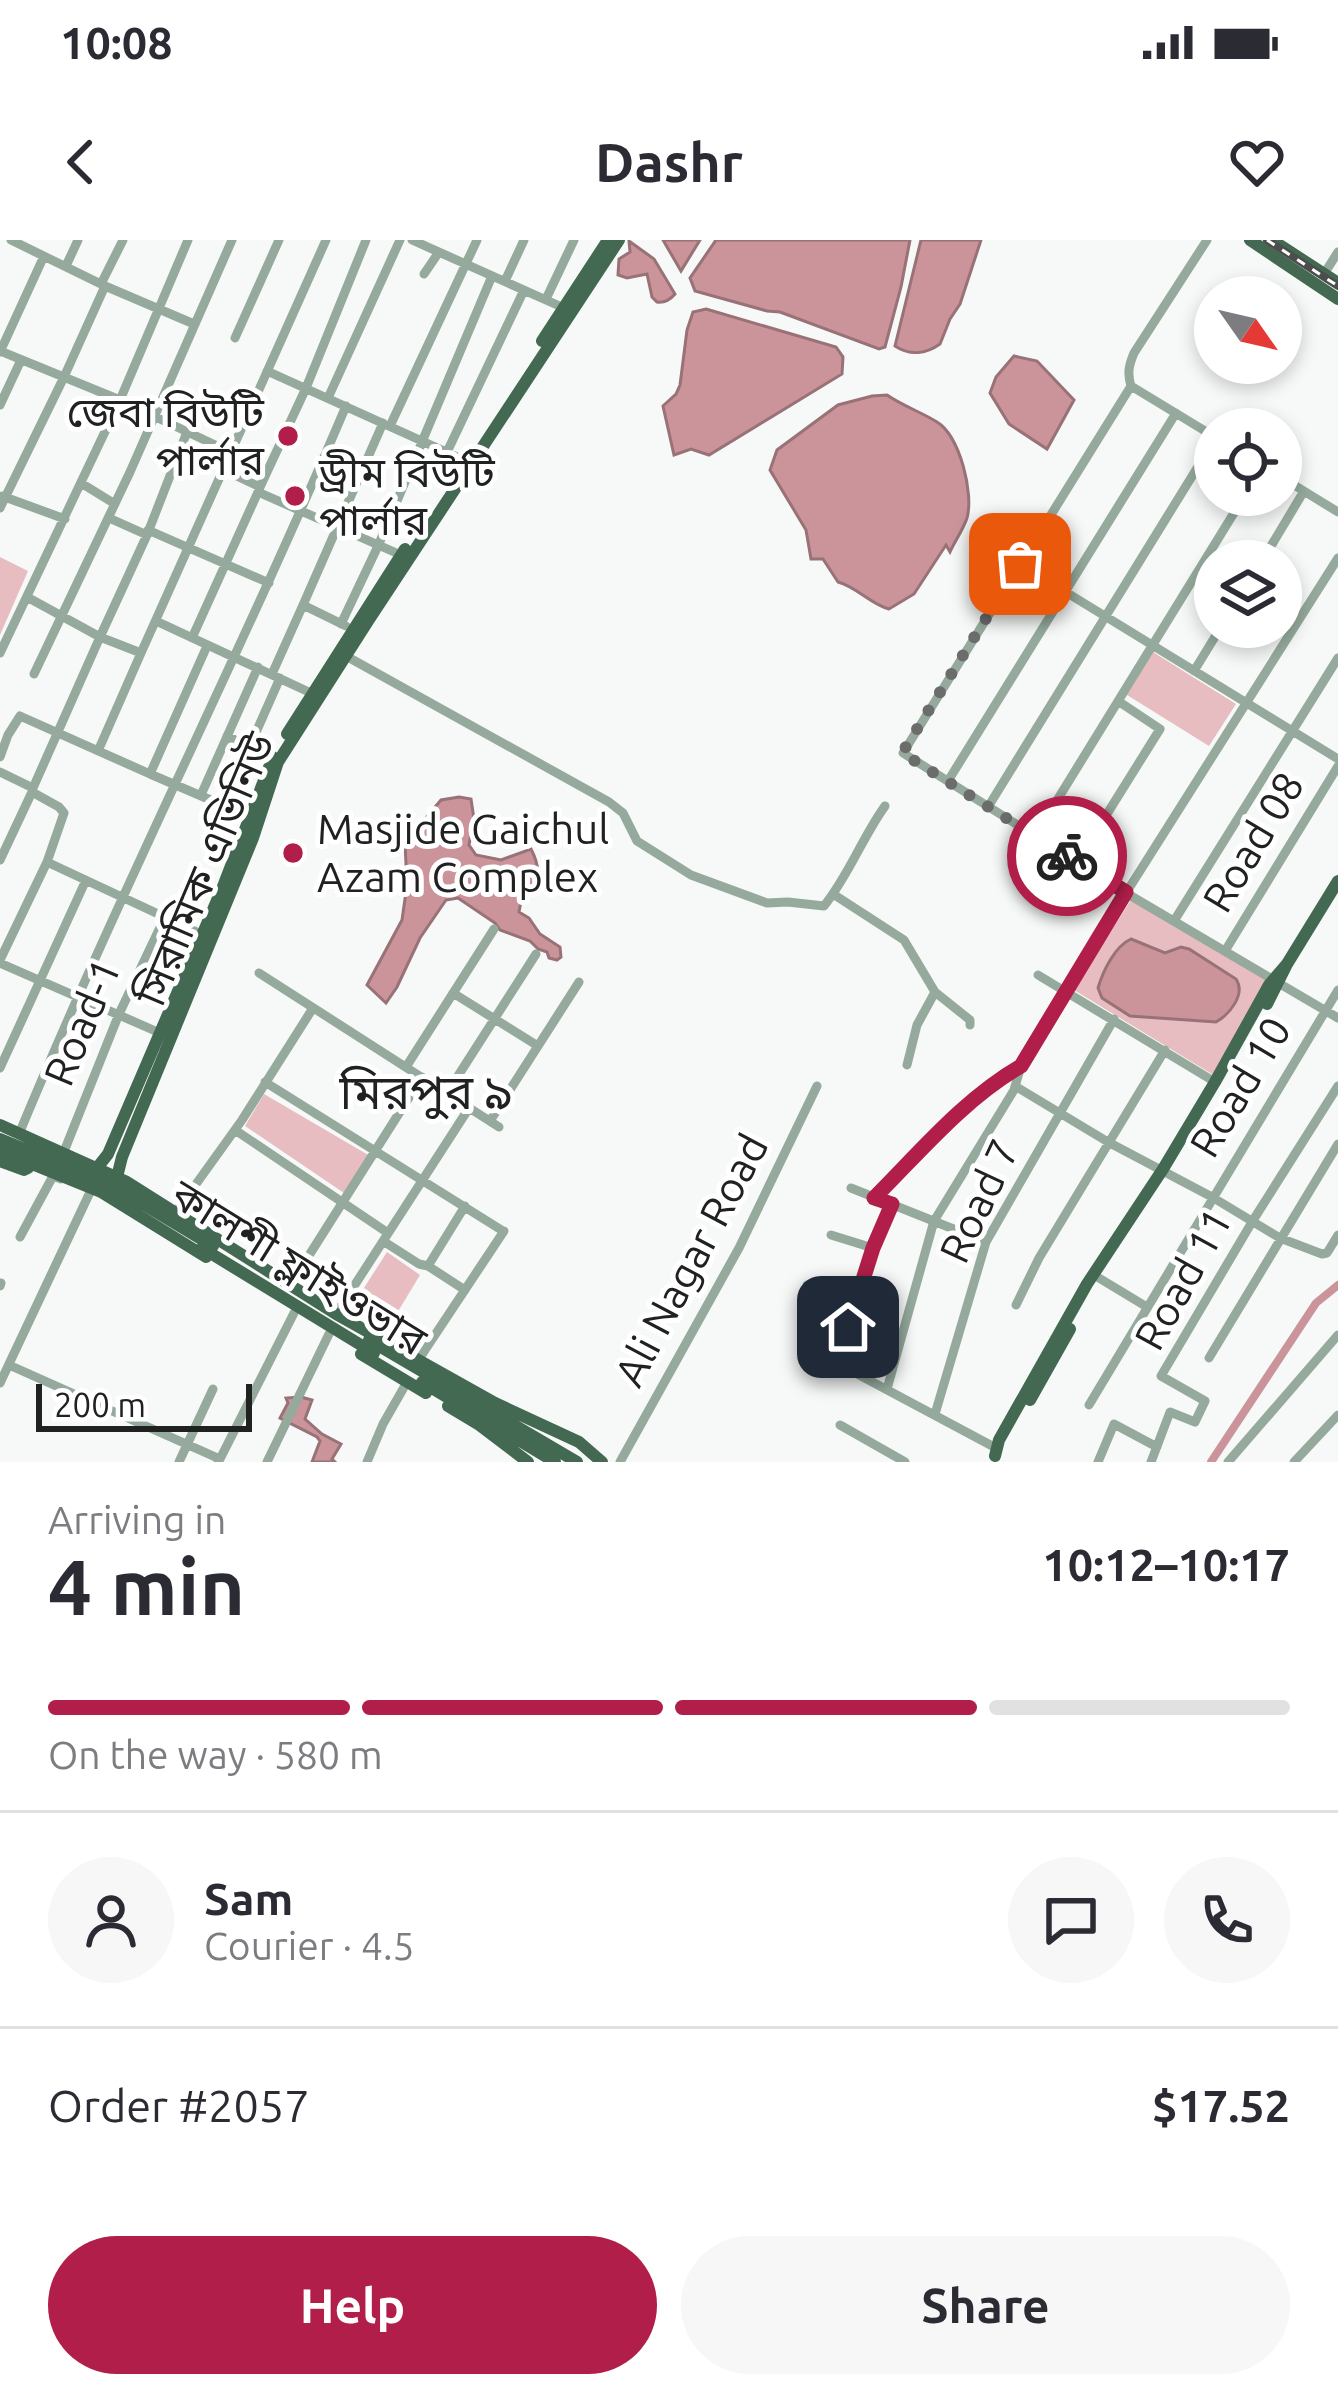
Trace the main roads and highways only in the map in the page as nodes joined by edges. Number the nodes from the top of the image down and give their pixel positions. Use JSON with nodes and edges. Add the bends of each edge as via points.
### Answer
{"nodes":[{"id":1,"x":608,"y":240,"type":"edge"},
{"id":2,"x":619,"y":240,"type":"edge"},
{"id":3,"x":1250,"y":240,"type":"edge"},
{"id":4,"x":1271,"y":240,"type":"edge"},
{"id":5,"x":1338,"y":283,"type":"edge"},
{"id":6,"x":1338,"y":299,"type":"edge"},
{"id":7,"x":339,"y":657,"type":"junction"},
{"id":8,"x":1338,"y":880,"type":"edge"},
{"id":9,"x":0,"y":1125,"type":"edge"},
{"id":10,"x":0,"y":1145,"type":"edge"},
{"id":11,"x":0,"y":1161,"type":"edge"},
{"id":12,"x":35,"y":1166,"type":"junction"},
{"id":13,"x":97,"y":1168,"type":"junction"},
{"id":14,"x":117,"y":1178,"type":"junction"},
{"id":15,"x":571,"y":1437,"type":"junction"},
{"id":16,"x":997,"y":1457,"type":"edge"},
{"id":17,"x":528,"y":1462,"type":"edge"},
{"id":18,"x":555,"y":1462,"type":"edge"},
{"id":19,"x":575,"y":1462,"type":"edge"},
{"id":20,"x":602,"y":1462,"type":"edge"}],
"edges":[{"from":1,"to":7,"type":"main road","name":"সিরামিক এভিনিউ","via":[[346,626]]},
{"from":2,"to":7,"type":"main road","name":"সিরামিক এভিনিউ"},
{"from":3,"to":6,"type":"main road"},
{"from":4,"to":5,"type":"main road"},
{"from":7,"to":13,"type":"main road","via":[[272,758]]},
{"from":7,"to":14,"type":"main road","name":"সিরামিক এভিনিউ","via":[[278,762]]},
{"from":8,"to":16,"type":"main road","via":[[1098,1272]]},
{"from":9,"to":13,"type":"main road"},
{"from":10,"to":12,"type":"main road"},
{"from":10,"to":18,"type":"main road","name":"কালশী ফ্লাইওভার","via":[[116,1193]]},
{"from":10,"to":19,"type":"main road","via":[[110,1184]]},
{"from":11,"to":12,"type":"main road"},
{"from":12,"to":17,"type":"main road","via":[[294,1313]]},
{"from":13,"to":14,"type":"main road"},
{"from":14,"to":15,"type":"main road","via":[[336,1314]]},
{"from":15,"to":19,"type":"main road"},
{"from":15,"to":20,"type":"main road"}]}
